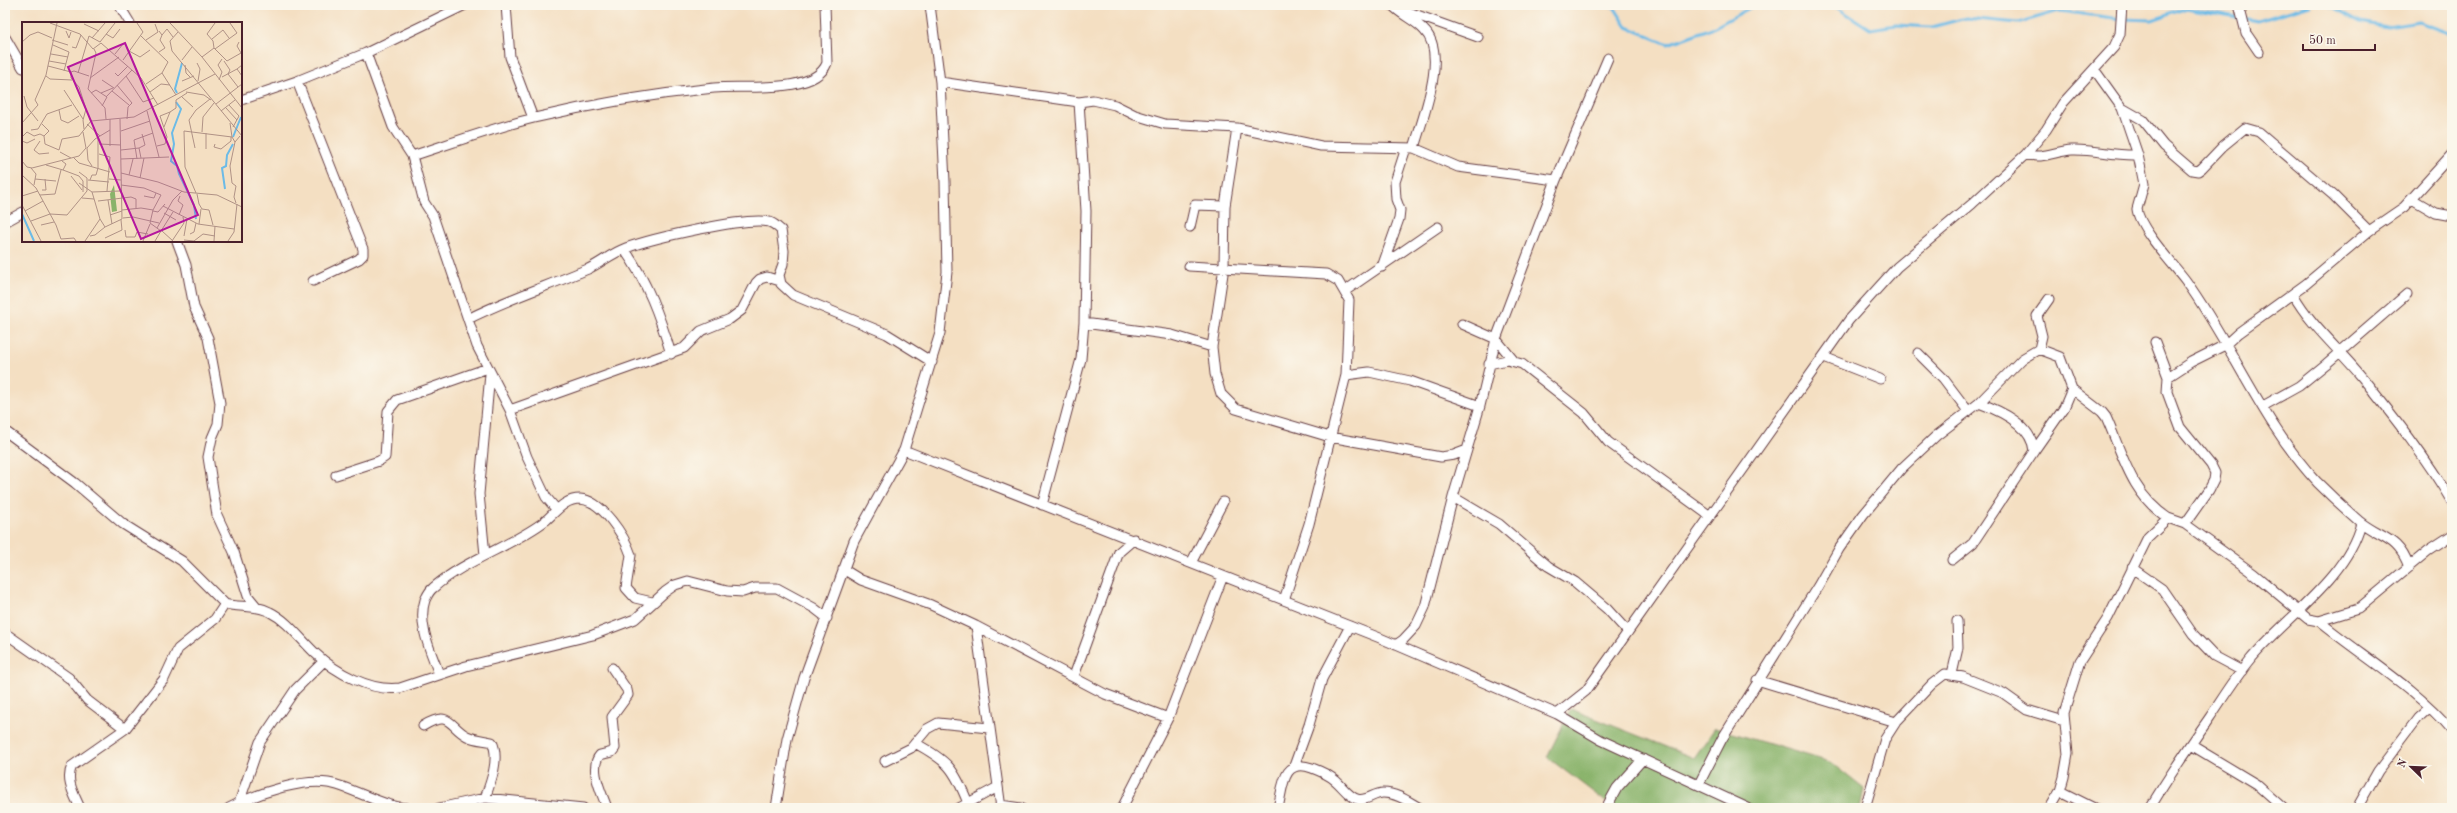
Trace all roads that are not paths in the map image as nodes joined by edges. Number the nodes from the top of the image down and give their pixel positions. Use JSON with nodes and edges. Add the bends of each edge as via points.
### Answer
{"nodes":[{"id":1,"x":119,"y":5,"type":"edge"},
{"id":2,"x":465,"y":5,"type":"edge"},
{"id":3,"x":506,"y":5,"type":"edge"},
{"id":4,"x":825,"y":5,"type":"edge"},
{"id":5,"x":930,"y":5,"type":"edge"},
{"id":6,"x":2122,"y":5,"type":"edge"},
{"id":7,"x":2239,"y":5,"type":"edge"},
{"id":8,"x":1393,"y":6,"type":"edge"},
{"id":9,"x":129,"y":22,"type":"edge"},
{"id":10,"x":5,"y":37,"type":"edge"},
{"id":11,"x":1478,"y":38,"type":"dead end"},
{"id":12,"x":2259,"y":52,"type":"dead end"},
{"id":13,"x":366,"y":53,"type":"junction"},
{"id":14,"x":1608,"y":58,"type":"dead end"},
{"id":15,"x":22,"y":66,"type":"edge"},
{"id":16,"x":2094,"y":69,"type":"junction"},
{"id":17,"x":296,"y":81,"type":"junction"},
{"id":18,"x":940,"y":82,"type":"junction"},
{"id":19,"x":242,"y":100,"type":"edge"},
{"id":20,"x":1079,"y":102,"type":"junction"},
{"id":21,"x":2122,"y":108,"type":"junction"},
{"id":22,"x":533,"y":118,"type":"junction"},
{"id":23,"x":1237,"y":128,"type":"junction"},
{"id":24,"x":1410,"y":148,"type":"junction"},
{"id":25,"x":2026,"y":154,"type":"junction"},
{"id":26,"x":2452,"y":154,"type":"edge"},
{"id":27,"x":2138,"y":155,"type":"junction"},
{"id":28,"x":412,"y":156,"type":"junction"},
{"id":29,"x":1556,"y":180,"type":"junction"},
{"id":30,"x":2412,"y":199,"type":"junction"},
{"id":31,"x":1226,"y":206,"type":"junction"},
{"id":32,"x":22,"y":213,"type":"edge"},
{"id":33,"x":2452,"y":216,"type":"edge"},
{"id":34,"x":5,"y":222,"type":"edge"},
{"id":35,"x":1190,"y":227,"type":"dead end"},
{"id":36,"x":1438,"y":227,"type":"dead end"},
{"id":37,"x":2369,"y":231,"type":"junction"},
{"id":38,"x":177,"y":242,"type":"edge"},
{"id":39,"x":624,"y":249,"type":"junction"},
{"id":40,"x":1189,"y":266,"type":"dead end"},
{"id":41,"x":1224,"y":267,"type":"junction"},
{"id":42,"x":1382,"y":267,"type":"junction"},
{"id":43,"x":313,"y":281,"type":"dead end"},
{"id":44,"x":780,"y":281,"type":"junction"},
{"id":45,"x":1345,"y":291,"type":"junction"},
{"id":46,"x":2293,"y":294,"type":"junction"},
{"id":47,"x":2407,"y":294,"type":"dead end"},
{"id":48,"x":2049,"y":299,"type":"dead end"},
{"id":49,"x":468,"y":319,"type":"junction"},
{"id":50,"x":1084,"y":323,"type":"junction"},
{"id":51,"x":1462,"y":324,"type":"dead end"},
{"id":52,"x":1496,"y":339,"type":"junction"},
{"id":53,"x":2155,"y":342,"type":"dead end"},
{"id":54,"x":2225,"y":345,"type":"junction"},
{"id":55,"x":1212,"y":347,"type":"junction"},
{"id":56,"x":2039,"y":349,"type":"junction"},
{"id":57,"x":1918,"y":353,"type":"dead end"},
{"id":58,"x":2339,"y":353,"type":"junction"},
{"id":59,"x":671,"y":354,"type":"junction"},
{"id":60,"x":1824,"y":357,"type":"junction"},
{"id":61,"x":1514,"y":361,"type":"junction"},
{"id":62,"x":932,"y":362,"type":"junction"},
{"id":63,"x":1489,"y":364,"type":"junction"},
{"id":64,"x":489,"y":371,"type":"junction"},
{"id":65,"x":1346,"y":375,"type":"junction"},
{"id":66,"x":2168,"y":377,"type":"junction"},
{"id":67,"x":1880,"y":378,"type":"dead end"},
{"id":68,"x":2072,"y":389,"type":"junction"},
{"id":69,"x":1979,"y":403,"type":"junction"},
{"id":70,"x":1480,"y":406,"type":"junction"},
{"id":71,"x":2263,"y":406,"type":"junction"},
{"id":72,"x":510,"y":410,"type":"junction"},
{"id":73,"x":1968,"y":411,"type":"junction"},
{"id":74,"x":5,"y":431,"type":"edge"},
{"id":75,"x":1330,"y":437,"type":"junction"},
{"id":76,"x":904,"y":450,"type":"junction"},
{"id":77,"x":1467,"y":450,"type":"junction"},
{"id":78,"x":2034,"y":451,"type":"junction"},
{"id":79,"x":336,"y":475,"type":"dead end"},
{"id":80,"x":1453,"y":497,"type":"junction"},
{"id":81,"x":1223,"y":502,"type":"dead end"},
{"id":82,"x":2452,"y":502,"type":"edge"},
{"id":83,"x":1042,"y":505,"type":"junction"},
{"id":84,"x":556,"y":509,"type":"junction"},
{"id":85,"x":1710,"y":516,"type":"junction"},
{"id":86,"x":2168,"y":518,"type":"junction"},
{"id":87,"x":2361,"y":523,"type":"junction"},
{"id":88,"x":2185,"y":524,"type":"junction"},
{"id":89,"x":2452,"y":535,"type":"edge"},
{"id":90,"x":1134,"y":539,"type":"junction"},
{"id":91,"x":485,"y":555,"type":"junction"},
{"id":92,"x":1952,"y":560,"type":"dead end"},
{"id":93,"x":1191,"y":563,"type":"junction"},
{"id":94,"x":2409,"y":567,"type":"junction"},
{"id":95,"x":2132,"y":568,"type":"junction"},
{"id":96,"x":843,"y":569,"type":"junction"},
{"id":97,"x":1223,"y":576,"type":"junction"},
{"id":98,"x":1284,"y":600,"type":"junction"},
{"id":99,"x":652,"y":602,"type":"junction"},
{"id":100,"x":225,"y":604,"type":"junction"},
{"id":101,"x":257,"y":607,"type":"junction"},
{"id":102,"x":2299,"y":611,"type":"junction"},
{"id":103,"x":827,"y":618,"type":"junction"},
{"id":104,"x":1957,"y":621,"type":"dead end"},
{"id":105,"x":2319,"y":621,"type":"junction"},
{"id":106,"x":976,"y":626,"type":"junction"},
{"id":107,"x":1350,"y":626,"type":"junction"},
{"id":108,"x":1628,"y":632,"type":"junction"},
{"id":109,"x":5,"y":633,"type":"edge"},
{"id":110,"x":1396,"y":645,"type":"junction"},
{"id":111,"x":324,"y":661,"type":"junction"},
{"id":112,"x":612,"y":668,"type":"dead end"},
{"id":113,"x":2242,"y":671,"type":"junction"},
{"id":114,"x":439,"y":674,"type":"junction"},
{"id":115,"x":1952,"y":674,"type":"junction"},
{"id":116,"x":1074,"y":676,"type":"junction"},
{"id":117,"x":1757,"y":680,"type":"junction"},
{"id":118,"x":2430,"y":708,"type":"junction"},
{"id":119,"x":1557,"y":714,"type":"junction"},
{"id":120,"x":1168,"y":718,"type":"junction"},
{"id":121,"x":2064,"y":721,"type":"junction"},
{"id":122,"x":1896,"y":722,"type":"junction"},
{"id":123,"x":423,"y":726,"type":"dead end"},
{"id":124,"x":989,"y":728,"type":"junction"},
{"id":125,"x":125,"y":729,"type":"junction"},
{"id":126,"x":2452,"y":731,"type":"edge"},
{"id":127,"x":915,"y":743,"type":"junction"},
{"id":128,"x":2191,"y":745,"type":"junction"},
{"id":129,"x":1643,"y":759,"type":"junction"},
{"id":130,"x":885,"y":761,"type":"dead end"},
{"id":131,"x":1294,"y":766,"type":"junction"},
{"id":132,"x":1699,"y":784,"type":"junction"},
{"id":133,"x":996,"y":788,"type":"junction"},
{"id":134,"x":2060,"y":791,"type":"junction"},
{"id":135,"x":485,"y":798,"type":"junction"},
{"id":136,"x":239,"y":803,"type":"junction"},
{"id":137,"x":968,"y":803,"type":"junction"},
{"id":138,"x":1000,"y":806,"type":"edge"},
{"id":139,"x":80,"y":808,"type":"edge"},
{"id":140,"x":229,"y":808,"type":"edge"},
{"id":141,"x":407,"y":808,"type":"edge"},
{"id":142,"x":439,"y":808,"type":"edge"},
{"id":143,"x":583,"y":808,"type":"edge"},
{"id":144,"x":608,"y":808,"type":"edge"},
{"id":145,"x":776,"y":808,"type":"edge"},
{"id":146,"x":959,"y":808,"type":"edge"},
{"id":147,"x":1021,"y":808,"type":"edge"},
{"id":148,"x":1122,"y":808,"type":"edge"},
{"id":149,"x":1278,"y":808,"type":"edge"},
{"id":150,"x":1420,"y":808,"type":"edge"},
{"id":151,"x":1606,"y":808,"type":"edge"},
{"id":152,"x":1748,"y":808,"type":"edge"},
{"id":153,"x":1865,"y":808,"type":"edge"},
{"id":154,"x":2050,"y":808,"type":"edge"},
{"id":155,"x":2094,"y":808,"type":"edge"},
{"id":156,"x":2150,"y":808,"type":"edge"},
{"id":157,"x":2283,"y":808,"type":"edge"},
{"id":158,"x":2357,"y":808,"type":"edge"}],
"edges":[{"from":1,"to":9,"type":"street"},
{"from":2,"to":13,"type":"street"},
{"from":3,"to":22,"type":"street","via":[[510,57]]},
{"from":4,"to":22,"type":"street","via":[[827,63],[825,68],[809,80],[791,85],[715,88],[630,99]]},
{"from":5,"to":18,"type":"street"},
{"from":6,"to":16,"type":"street","via":[[2120,34],[2114,47]]},
{"from":7,"to":12,"type":"street","via":[[2246,33]]},
{"from":8,"to":11,"type":"street"},
{"from":8,"to":24,"type":"street","via":[[1425,30],[1432,42],[1435,57],[1432,84]]},
{"from":10,"to":15,"type":"street"},
{"from":13,"to":17,"type":"street"},
{"from":13,"to":28,"type":"street","via":[[393,127]]},
{"from":14,"to":29,"type":"street"},
{"from":16,"to":21,"type":"street"},
{"from":16,"to":25,"type":"street","via":[[2063,103],[2046,130]]},
{"from":17,"to":19,"type":"street"},
{"from":17,"to":43,"type":"street","via":[[363,250],[359,259]]},
{"from":18,"to":20,"type":"street"},
{"from":18,"to":62,"type":"street","via":[[947,272],[940,333]]},
{"from":20,"to":23,"type":"street","via":[[1093,100],[1115,105],[1135,115],[1165,124]]},
{"from":20,"to":50,"type":"street","via":[[1086,211]]},
{"from":21,"to":27,"type":"street"},
{"from":21,"to":37,"type":"street","via":[[2143,120],[2164,146],[2192,170],[2198,171],[2202,168],[2222,146],[2245,128],[2259,132],[2333,195]]},
{"from":22,"to":28,"type":"street"},
{"from":23,"to":24,"type":"street","via":[[1321,146]]},
{"from":23,"to":31,"type":"street"},
{"from":24,"to":29,"type":"street","via":[[1458,167]]},
{"from":24,"to":42,"type":"street","via":[[1395,182],[1399,219]]},
{"from":25,"to":27,"type":"street","via":[[2043,156],[2071,150],[2117,156]]},
{"from":25,"to":60,"type":"street","via":[[1972,204],[1897,267],[1849,320]]},
{"from":26,"to":30,"type":"street"},
{"from":27,"to":54,"type":"street","via":[[2144,184],[2138,214],[2161,250],[2209,312]]},
{"from":28,"to":49,"type":"street","via":[[424,202],[433,216]]},
{"from":29,"to":52,"type":"street"},
{"from":30,"to":33,"type":"street","via":[[2436,213]]},
{"from":30,"to":37,"type":"street","via":[[2386,221]]},
{"from":31,"to":35,"type":"street","via":[[1195,206]]},
{"from":31,"to":41,"type":"street"},
{"from":32,"to":34,"type":"street"},
{"from":36,"to":42,"type":"street"},
{"from":37,"to":46,"type":"street"},
{"from":38,"to":101,"type":"street","via":[[186,265],[194,307],[210,345],[220,403],[218,424],[208,457],[217,516],[234,552],[248,596]]},
{"from":39,"to":44,"type":"street","via":[[671,236],[732,224],[767,221],[781,230],[784,250]]},
{"from":39,"to":49,"type":"street","via":[[596,266],[528,294],[503,301]]},
{"from":39,"to":59,"type":"street","via":[[649,291],[661,319]]},
{"from":40,"to":41,"type":"street"},
{"from":41,"to":45,"type":"street","via":[[1326,274],[1338,281]]},
{"from":41,"to":55,"type":"street"},
{"from":42,"to":45,"type":"street"},
{"from":44,"to":59,"type":"street","via":[[767,277],[760,279],[742,310],[730,319],[701,331],[684,348]]},
{"from":44,"to":62,"type":"street","via":[[798,298],[887,334]]},
{"from":45,"to":65,"type":"street","via":[[1349,300]]},
{"from":46,"to":54,"type":"street"},
{"from":46,"to":58,"type":"street","via":[[2308,317]]},
{"from":47,"to":58,"type":"street"},
{"from":48,"to":56,"type":"street","via":[[2037,316],[2042,336]]},
{"from":49,"to":64,"type":"street"},
{"from":50,"to":55,"type":"street","via":[[1172,335]]},
{"from":50,"to":83,"type":"street","via":[[1081,359]]},
{"from":51,"to":52,"type":"street"},
{"from":52,"to":61,"type":"street"},
{"from":52,"to":63,"type":"street"},
{"from":53,"to":66,"type":"street"},
{"from":54,"to":66,"type":"street"},
{"from":54,"to":71,"type":"street"},
{"from":55,"to":75,"type":"street","via":[[1217,384],[1234,408]]},
{"from":56,"to":68,"type":"street","via":[[2060,357]]},
{"from":56,"to":69,"type":"street","via":[[2022,359]]},
{"from":57,"to":73,"type":"street","via":[[1943,378]]},
{"from":58,"to":71,"type":"street","via":[[2298,386]]},
{"from":58,"to":82,"type":"street","via":[[2362,377],[2413,441]]},
{"from":59,"to":72,"type":"street"},
{"from":60,"to":67,"type":"street"},
{"from":60,"to":85,"type":"street"},
{"from":61,"to":63,"type":"street"},
{"from":61,"to":85,"type":"street","via":[[1522,364],[1584,414],[1608,442]]},
{"from":62,"to":76,"type":"street"},
{"from":63,"to":70,"type":"street"},
{"from":64,"to":72,"type":"street"},
{"from":64,"to":79,"type":"street","via":[[397,400],[388,411],[384,457]]},
{"from":64,"to":91,"type":"street","via":[[479,494]]},
{"from":65,"to":70,"type":"street","via":[[1376,373],[1410,381]]},
{"from":65,"to":75,"type":"street"},
{"from":66,"to":88,"type":"street","via":[[2167,392],[2180,427],[2215,473],[2209,490]]},
{"from":68,"to":78,"type":"street","via":[[2064,408]]},
{"from":68,"to":86,"type":"street","via":[[2102,412],[2133,483],[2144,498]]},
{"from":69,"to":73,"type":"street"},
{"from":69,"to":78,"type":"street","via":[[2017,422],[2033,442]]},
{"from":70,"to":77,"type":"street"},
{"from":71,"to":87,"type":"street","via":[[2316,480]]},
{"from":72,"to":84,"type":"street","via":[[532,467],[546,497]]},
{"from":73,"to":117,"type":"street","via":[[1918,451],[1863,515]]},
{"from":74,"to":100,"type":"street","via":[[75,483],[123,524],[182,561]]},
{"from":75,"to":77,"type":"street","via":[[1441,457]]},
{"from":75,"to":98,"type":"street","via":[[1309,524]]},
{"from":76,"to":83,"type":"street"},
{"from":76,"to":96,"type":"street","via":[[864,521]]},
{"from":77,"to":80,"type":"street"},
{"from":78,"to":92,"type":"street","via":[[1972,543]]},
{"from":80,"to":108,"type":"street","via":[[1499,524],[1548,566],[1575,582]]},
{"from":80,"to":110,"type":"street","via":[[1425,607],[1416,626]]},
{"from":81,"to":93,"type":"street"},
{"from":83,"to":90,"type":"street"},
{"from":84,"to":91,"type":"street","via":[[545,520]]},
{"from":84,"to":99,"type":"street","via":[[581,499],[600,508],[631,555],[626,588],[635,598]]},
{"from":85,"to":108,"type":"street"},
{"from":86,"to":88,"type":"street"},
{"from":86,"to":95,"type":"street","via":[[2148,537]]},
{"from":87,"to":94,"type":"street","via":[[2386,536],[2404,554]]},
{"from":87,"to":102,"type":"street","via":[[2343,560]]},
{"from":88,"to":102,"type":"street","via":[[2254,574]]},
{"from":89,"to":94,"type":"street"},
{"from":90,"to":93,"type":"street"},
{"from":90,"to":116,"type":"street","via":[[1118,552]]},
{"from":91,"to":114,"type":"street","via":[[432,588],[426,599],[423,614],[427,640]]},
{"from":93,"to":97,"type":"street"},
{"from":94,"to":105,"type":"street","via":[[2358,609]]},
{"from":95,"to":113,"type":"street","via":[[2162,589],[2193,634],[2214,656]]},
{"from":95,"to":121,"type":"street","via":[[2108,618],[2080,661],[2070,688]]},
{"from":96,"to":103,"type":"street"},
{"from":96,"to":106,"type":"street","via":[[861,580],[932,605]]},
{"from":97,"to":98,"type":"street"},
{"from":97,"to":120,"type":"street"},
{"from":98,"to":107,"type":"street"},
{"from":99,"to":103,"type":"street","via":[[675,585],[688,581],[727,591],[743,592],[769,587],[787,592]]},
{"from":99,"to":114,"type":"street","via":[[635,619],[593,635]]},
{"from":100,"to":101,"type":"street"},
{"from":100,"to":125,"type":"street","via":[[215,619],[178,649],[164,679]]},
{"from":101,"to":111,"type":"street","via":[[280,618]]},
{"from":102,"to":105,"type":"street","via":[[2308,619]]},
{"from":102,"to":113,"type":"street","via":[[2260,649]]},
{"from":103,"to":145,"type":"street","via":[[804,678],[787,739]]},
{"from":104,"to":115,"type":"street","via":[[1958,648]]},
{"from":105,"to":118,"type":"street","via":[[2394,677]]},
{"from":106,"to":116,"type":"street"},
{"from":106,"to":124,"type":"street"},
{"from":107,"to":110,"type":"street"},
{"from":107,"to":131,"type":"street","via":[[1322,679]]},
{"from":108,"to":119,"type":"street","via":[[1586,691]]},
{"from":109,"to":125,"type":"street","via":[[69,678],[87,700]]},
{"from":110,"to":119,"type":"street"},
{"from":111,"to":114,"type":"street","via":[[361,682],[389,689],[400,688]]},
{"from":111,"to":136,"type":"street","via":[[295,690],[260,742]]},
{"from":112,"to":144,"type":"street","via":[[628,695],[612,716],[615,748],[612,752],[600,755],[596,761],[596,776]]},
{"from":113,"to":128,"type":"street"},
{"from":115,"to":121,"type":"street","via":[[2003,693],[2027,710]]},
{"from":115,"to":122,"type":"street","via":[[1939,677]]},
{"from":116,"to":120,"type":"street","via":[[1105,694]]},
{"from":117,"to":122,"type":"street"},
{"from":117,"to":132,"type":"street"},
{"from":118,"to":126,"type":"street"},
{"from":118,"to":158,"type":"street","via":[[2418,718],[2378,771]]},
{"from":119,"to":129,"type":"street","via":[[1601,740]]},
{"from":120,"to":148,"type":"street"},
{"from":121,"to":134,"type":"street","via":[[2068,754]]},
{"from":122,"to":153,"type":"street","via":[[1879,754]]},
{"from":123,"to":135,"type":"street","via":[[432,721],[444,720],[453,723],[469,737],[492,742],[495,752],[494,763]]},
{"from":124,"to":127,"type":"street","via":[[938,723],[927,729]]},
{"from":124,"to":133,"type":"street"},
{"from":125,"to":139,"type":"street","via":[[72,766],[69,780]]},
{"from":127,"to":130,"type":"street"},
{"from":127,"to":137,"type":"street","via":[[948,764]]},
{"from":128,"to":156,"type":"street"},
{"from":128,"to":157,"type":"street","via":[[2256,784]]},
{"from":129,"to":132,"type":"street"},
{"from":129,"to":151,"type":"street","via":[[1618,788]]},
{"from":131,"to":149,"type":"street","via":[[1284,779]]},
{"from":131,"to":150,"type":"street","via":[[1305,765],[1322,771],[1357,799],[1364,800],[1375,794],[1385,793],[1396,795]]},
{"from":132,"to":152,"type":"street"},
{"from":133,"to":137,"type":"street"},
{"from":133,"to":138,"type":"street"},
{"from":134,"to":154,"type":"street"},
{"from":134,"to":155,"type":"street"},
{"from":135,"to":142,"type":"street"},
{"from":135,"to":143,"type":"street"},
{"from":136,"to":140,"type":"street"},
{"from":136,"to":141,"type":"street","via":[[289,786],[329,783]]},
{"from":137,"to":146,"type":"street"},
{"from":138,"to":147,"type":"street"}]}
